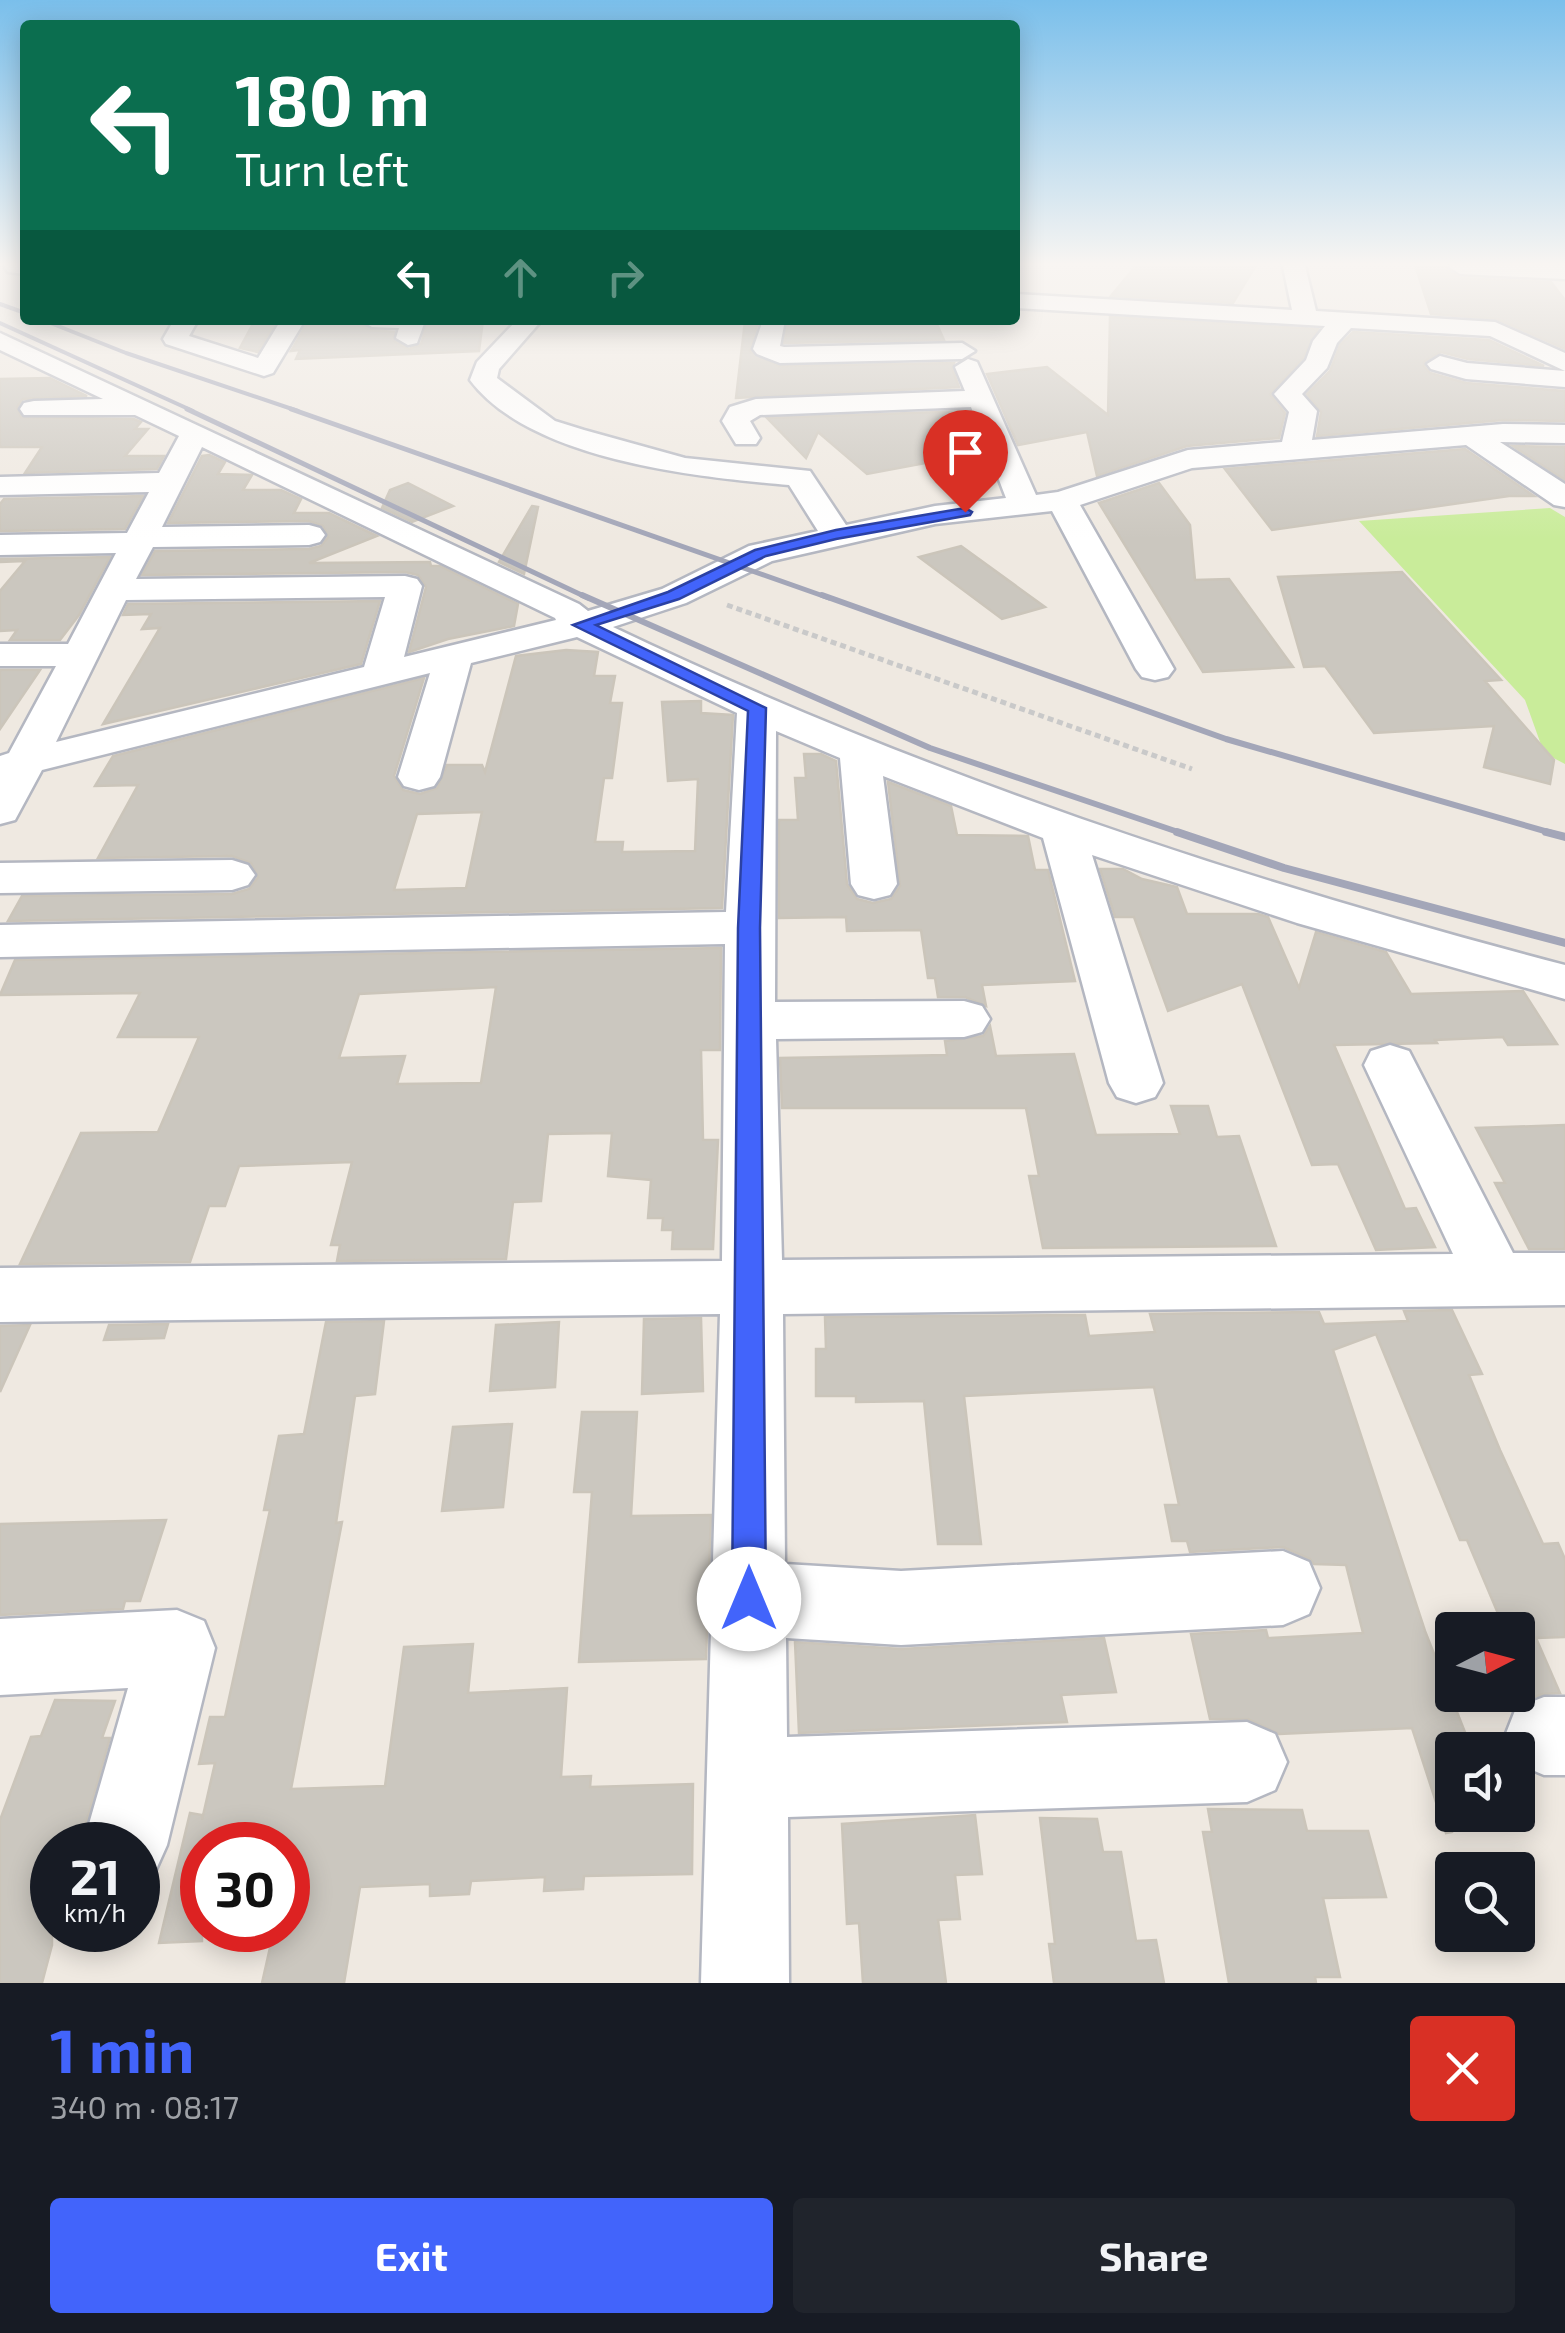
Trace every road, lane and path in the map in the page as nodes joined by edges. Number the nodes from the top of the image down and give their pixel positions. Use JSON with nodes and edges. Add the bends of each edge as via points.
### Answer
{"nodes":[{"id":1,"x":32,"y":355,"type":"edge"},
{"id":2,"x":221,"y":355,"type":"edge"},
{"id":3,"x":272,"y":355,"type":"edge"},
{"id":4,"x":498,"y":355,"type":"edge"},
{"id":5,"x":779,"y":355,"type":"edge"},
{"id":6,"x":805,"y":355,"type":"edge"},
{"id":7,"x":963,"y":355,"type":"edge"},
{"id":8,"x":1321,"y":355,"type":"edge"},
{"id":9,"x":70,"y":372,"type":"junction"},
{"id":10,"x":0,"y":373,"type":"edge"},
{"id":11,"x":1460,"y":373,"type":"dead end"},
{"id":12,"x":1565,"y":379,"type":"edge"},
{"id":13,"x":979,"y":399,"type":"junction"},
{"id":14,"x":142,"y":407,"type":"junction"},
{"id":15,"x":34,"y":409,"type":"dead end"},
{"id":16,"x":196,"y":432,"type":"junction"},
{"id":17,"x":1565,"y":434,"type":"edge"},
{"id":18,"x":1472,"y":436,"type":"junction"},
{"id":19,"x":746,"y":438,"type":"dead end"},
{"id":20,"x":1296,"y":452,"type":"junction"},
{"id":21,"x":2,"y":467,"type":"edge"},
{"id":22,"x":168,"y":482,"type":"junction"},
{"id":23,"x":1565,"y":498,"type":"edge"},
{"id":24,"x":1062,"y":501,"type":"junction"},
{"id":25,"x":1025,"y":506,"type":"junction"},
{"id":26,"x":836,"y":534,"type":"junction"},
{"id":27,"x":309,"y":535,"type":"dead end"},
{"id":28,"x":140,"y":540,"type":"junction"},
{"id":29,"x":0,"y":546,"type":"edge"},
{"id":30,"x":114,"y":590,"type":"junction"},
{"id":31,"x":683,"y":591,"type":"junction"},
{"id":32,"x":581,"y":625,"type":"junction"},
{"id":33,"x":82,"y":654,"type":"junction"},
{"id":34,"x":0,"y":655,"type":"edge"},
{"id":35,"x":454,"y":656,"type":"junction"},
{"id":36,"x":1155,"y":669,"type":"dead end"},
{"id":37,"x":382,"y":671,"type":"junction"},
{"id":38,"x":758,"y":708,"type":"junction"},
{"id":39,"x":859,"y":749,"type":"junction"},
{"id":40,"x":12,"y":765,"type":"edge"},
{"id":41,"x":1192,"y":769,"type":"dead end"},
{"id":42,"x":420,"y":777,"type":"dead end"},
{"id":43,"x":0,"y":810,"type":"edge"},
{"id":44,"x":1062,"y":830,"type":"junction"},
{"id":45,"x":232,"y":875,"type":"dead end"},
{"id":46,"x":0,"y":878,"type":"edge"},
{"id":47,"x":874,"y":884,"type":"dead end"},
{"id":48,"x":749,"y":928,"type":"junction"},
{"id":49,"x":0,"y":941,"type":"edge"},
{"id":50,"x":1565,"y":982,"type":"edge"},
{"id":51,"x":964,"y":1020,"type":"dead end"},
{"id":52,"x":750,"y":1021,"type":"junction"},
{"id":53,"x":1390,"y":1066,"type":"dead end"},
{"id":54,"x":1136,"y":1082,"type":"dead end"},
{"id":55,"x":1565,"y":1278,"type":"edge"},
{"id":56,"x":1494,"y":1279,"type":"junction"},
{"id":57,"x":752,"y":1287,"type":"junction"},
{"id":58,"x":0,"y":1295,"type":"edge"},
{"id":59,"x":1283,"y":1588,"type":"dead end"},
{"id":60,"x":749,"y":1599,"type":"junction"},
{"id":61,"x":0,"y":1657,"type":"edge"},
{"id":62,"x":1246,"y":1762,"type":"dead end"},
{"id":63,"x":746,"y":1778,"type":"junction"},
{"id":64,"x":130,"y":1822,"type":"edge"},
{"id":65,"x":744,"y":1983,"type":"edge"}],
"edges":[{"from":1,"to":9,"type":"street"},
{"from":2,"to":3,"type":"street","via":[[264,368]]},
{"from":4,"to":26,"type":"street","via":[[483,380],[545,426],[683,467],[799,477]]},
{"from":5,"to":6,"type":"street"},
{"from":7,"to":13,"type":"street"},
{"from":8,"to":20,"type":"street","via":[[1288,394],[1302,410]]},
{"from":9,"to":10,"type":"street"},
{"from":9,"to":14,"type":"street"},
{"from":11,"to":12,"type":"street"},
{"from":13,"to":19,"type":"street","via":[[756,407],[736,421]]},
{"from":13,"to":25,"type":"street"},
{"from":14,"to":15,"type":"street"},
{"from":14,"to":16,"type":"street"},
{"from":16,"to":22,"type":"street"},
{"from":16,"to":32,"type":"street","via":[[566,611]]},
{"from":17,"to":18,"type":"street"},
{"from":18,"to":20,"type":"street"},
{"from":18,"to":23,"type":"street"},
{"from":20,"to":24,"type":"street","via":[[1188,459]]},
{"from":21,"to":22,"type":"street"},
{"from":22,"to":28,"type":"street"},
{"from":24,"to":25,"type":"street"},
{"from":24,"to":36,"type":"street"},
{"from":25,"to":26,"type":"street"},
{"from":26,"to":31,"type":"street","via":[[761,553]]},
{"from":27,"to":28,"type":"street"},
{"from":28,"to":29,"type":"street"},
{"from":28,"to":30,"type":"street"},
{"from":30,"to":33,"type":"street"},
{"from":30,"to":37,"type":"street","via":[[405,586]]},
{"from":31,"to":32,"type":"street"},
{"from":31,"to":41,"type":"path"},
{"from":32,"to":35,"type":"street"},
{"from":32,"to":38,"type":"street"},
{"from":33,"to":34,"type":"street"},
{"from":33,"to":40,"type":"street"},
{"from":35,"to":37,"type":"street"},
{"from":35,"to":42,"type":"street"},
{"from":37,"to":40,"type":"street"},
{"from":38,"to":39,"type":"street"},
{"from":38,"to":48,"type":"street"},
{"from":39,"to":44,"type":"street"},
{"from":39,"to":47,"type":"street"},
{"from":40,"to":43,"type":"street"},
{"from":44,"to":50,"type":"street","via":[[1250,894]]},
{"from":44,"to":54,"type":"street"},
{"from":45,"to":46,"type":"street"},
{"from":48,"to":49,"type":"street"},
{"from":48,"to":52,"type":"street"},
{"from":51,"to":52,"type":"street"},
{"from":52,"to":57,"type":"street"},
{"from":53,"to":56,"type":"street"},
{"from":55,"to":56,"type":"street"},
{"from":56,"to":57,"type":"street"},
{"from":57,"to":58,"type":"street"},
{"from":57,"to":60,"type":"street"},
{"from":59,"to":60,"type":"street","via":[[902,1608]]},
{"from":60,"to":63,"type":"street"},
{"from":61,"to":64,"type":"street","via":[[177,1648]]},
{"from":62,"to":63,"type":"street"},
{"from":63,"to":65,"type":"street"}]}
